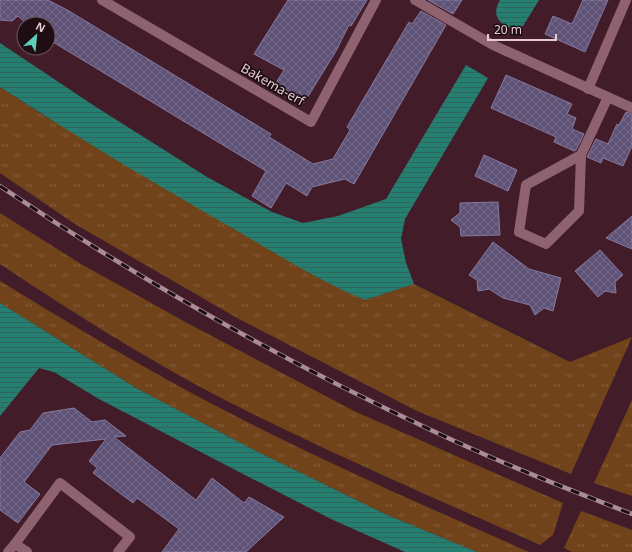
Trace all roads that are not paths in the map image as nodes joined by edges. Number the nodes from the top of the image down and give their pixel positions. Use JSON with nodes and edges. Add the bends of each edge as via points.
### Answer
{"nodes":[{"id":1,"x":102,"y":0,"type":"edge"},
{"id":2,"x":376,"y":0,"type":"edge"},
{"id":3,"x":415,"y":0,"type":"edge"},
{"id":4,"x":626,"y":0,"type":"edge"},
{"id":5,"x":588,"y":89,"type":"junction"},
{"id":6,"x":608,"y":97,"type":"junction"},
{"id":7,"x":632,"y":108,"type":"edge"},
{"id":8,"x":581,"y":155,"type":"junction"},
{"id":9,"x":12,"y":548,"type":"edge"},
{"id":10,"x":27,"y":552,"type":"edge"},
{"id":11,"x":118,"y":552,"type":"edge"}],
"edges":[{"from":1,"to":2,"type":"street","name":"Bakema-erf","via":[[311,122]]},
{"from":3,"to":5,"type":"street","via":[[493,45]]},
{"from":4,"to":5,"type":"street"},
{"from":5,"to":6,"type":"street"},
{"from":6,"to":7,"type":"street"},
{"from":6,"to":8,"type":"street"},
{"from":8,"to":8,"type":"street","via":[[526,185],[519,232],[546,244],[579,211]]},
{"from":9,"to":10,"type":"street"},
{"from":9,"to":11,"type":"street","via":[[60,483],[130,537]]}]}
